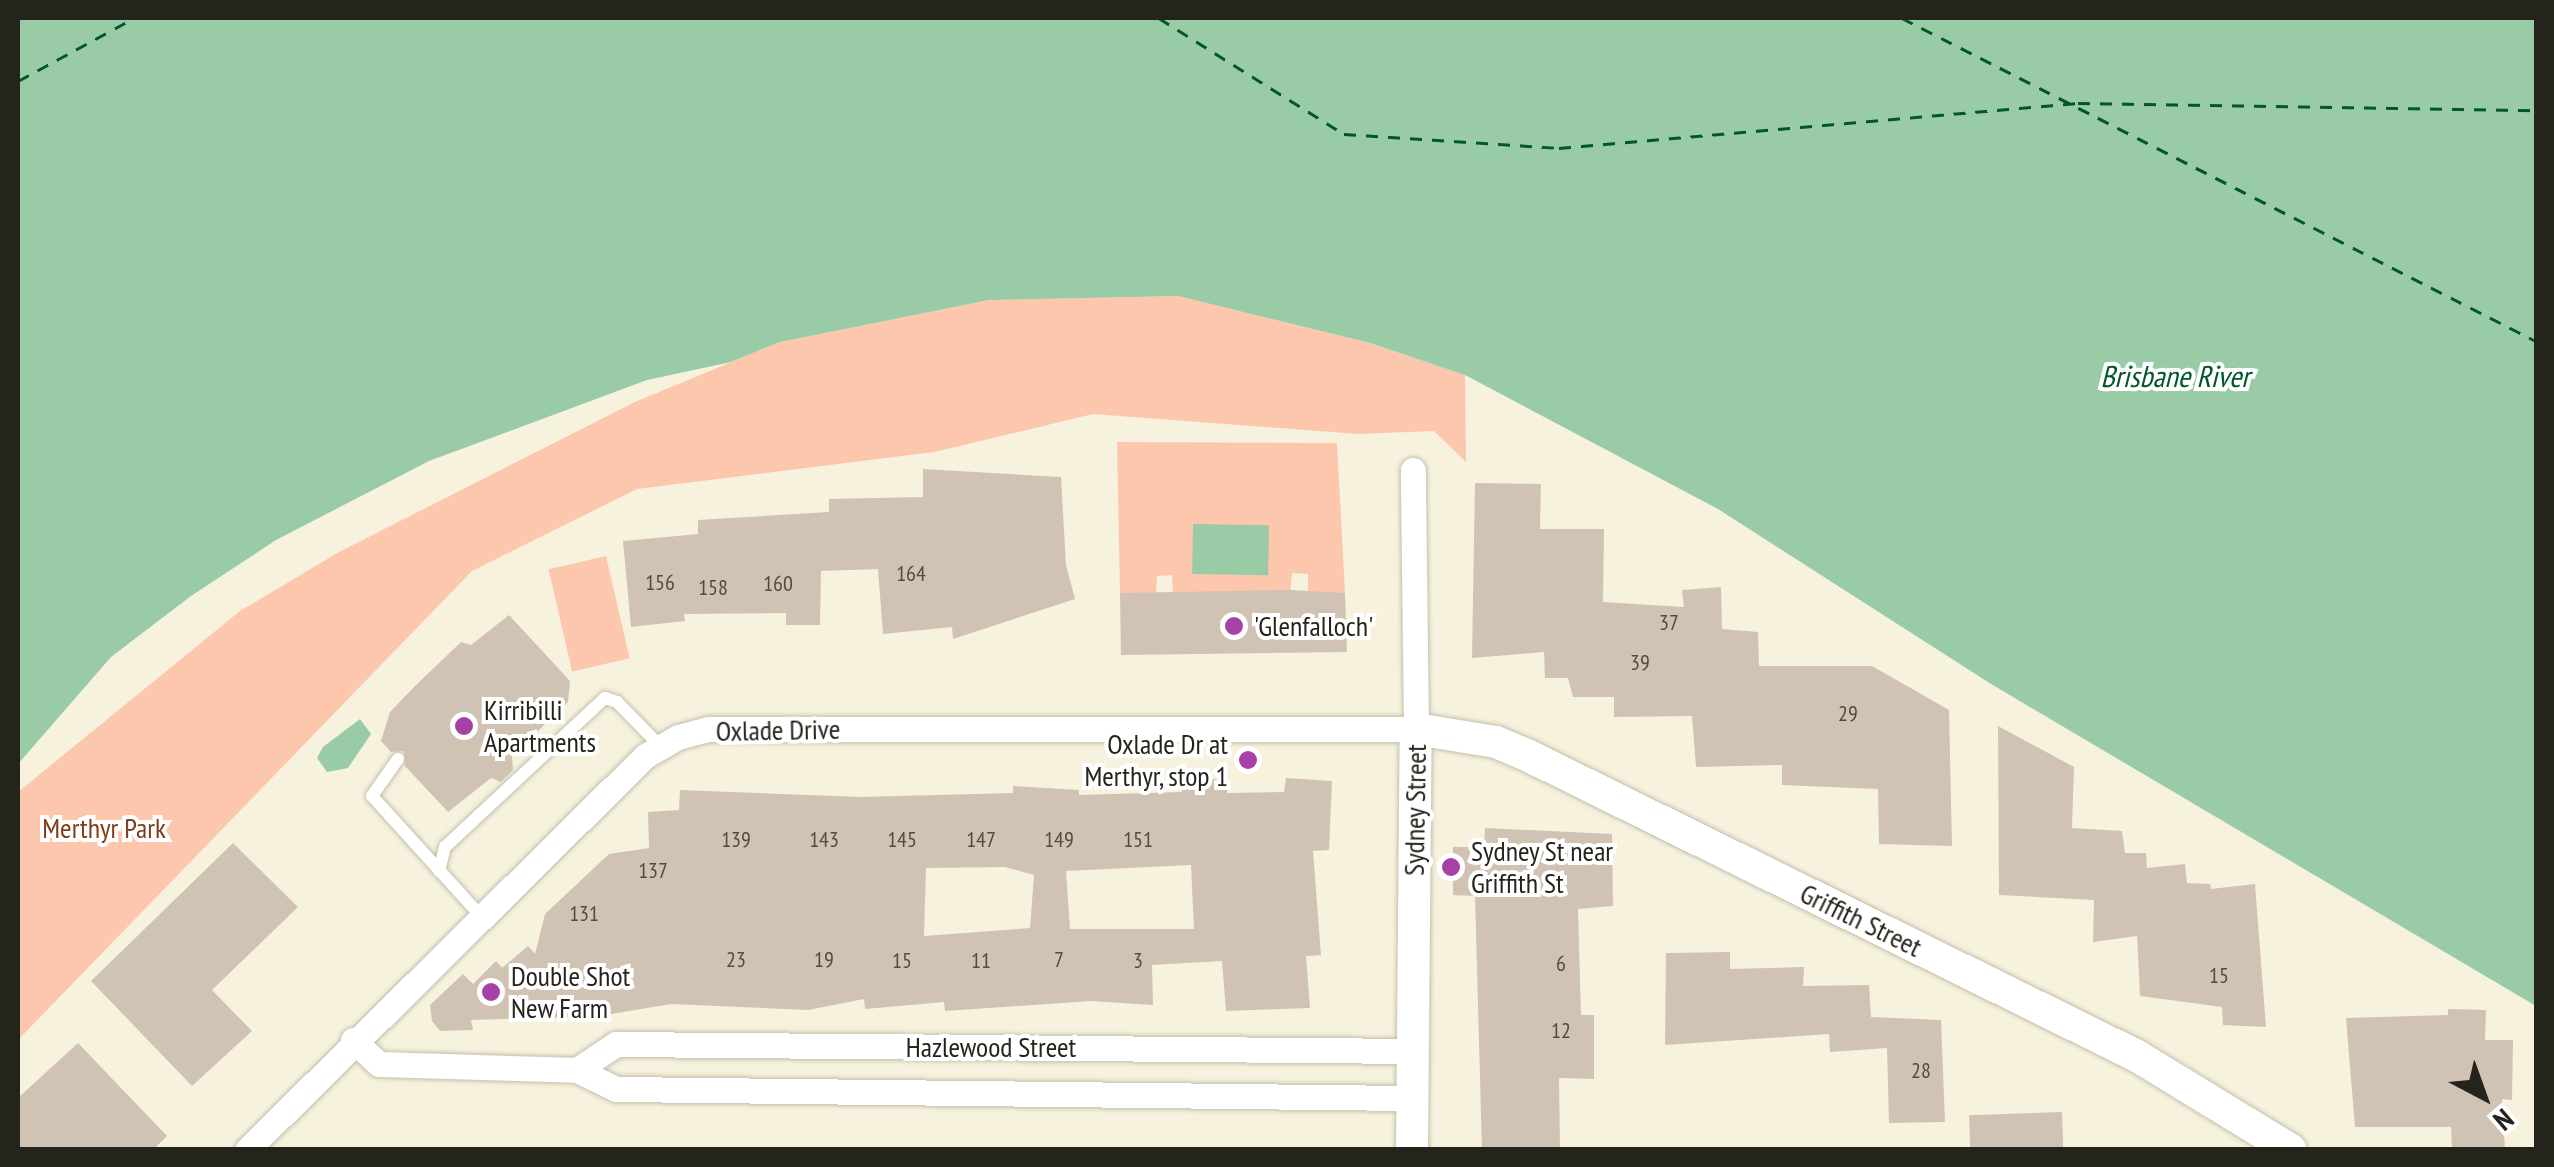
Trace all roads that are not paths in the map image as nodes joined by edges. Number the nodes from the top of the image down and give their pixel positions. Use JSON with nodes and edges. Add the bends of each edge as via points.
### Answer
{"nodes":[{"id":1,"x":1413,"y":470,"type":"dead end"},
{"id":2,"x":1416,"y":728,"type":"junction"},
{"id":3,"x":661,"y":747,"type":"junction"},
{"id":4,"x":398,"y":759,"type":"dead end"},
{"id":5,"x":439,"y":871,"type":"junction"},
{"id":6,"x":480,"y":915,"type":"junction"},
{"id":7,"x":353,"y":1040,"type":"junction"},
{"id":8,"x":1413,"y":1051,"type":"junction"},
{"id":9,"x":577,"y":1070,"type":"junction"},
{"id":10,"x":1412,"y":1098,"type":"junction"},
{"id":11,"x":247,"y":1150,"type":"edge"},
{"id":12,"x":1412,"y":1150,"type":"edge"},
{"id":13,"x":2290,"y":1150,"type":"edge"}],
"edges":[{"from":1,"to":2,"type":"street","name":"Sydney Street"},
{"from":2,"to":3,"type":"street","name":"Oxlade Drive","via":[[708,729]]},
{"from":2,"to":8,"type":"street","name":"Sydney Street"},
{"from":2,"to":13,"type":"street","name":"Griffith Street","via":[[1496,742],[1529,756],[2137,1056]]},
{"from":3,"to":5,"type":"lane","via":[[605,698],[444,847]]},
{"from":3,"to":6,"type":"street","name":"Oxlade Drive"},
{"from":4,"to":5,"type":"lane","via":[[372,796]]},
{"from":5,"to":6,"type":"lane"},
{"from":6,"to":7,"type":"street","name":"Oxlade Drive"},
{"from":7,"to":9,"type":"street","name":"Hazlewood Street","via":[[379,1064]]},
{"from":7,"to":11,"type":"street","name":"Oxlade Drive"},
{"from":8,"to":9,"type":"street","name":"Hazlewood Street","via":[[616,1044]]},
{"from":8,"to":10,"type":"street","name":"Sydney Street"},
{"from":9,"to":10,"type":"street","name":"Hazlewood Street","via":[[616,1089]]},
{"from":10,"to":12,"type":"street","name":"Sydney Street"}]}
